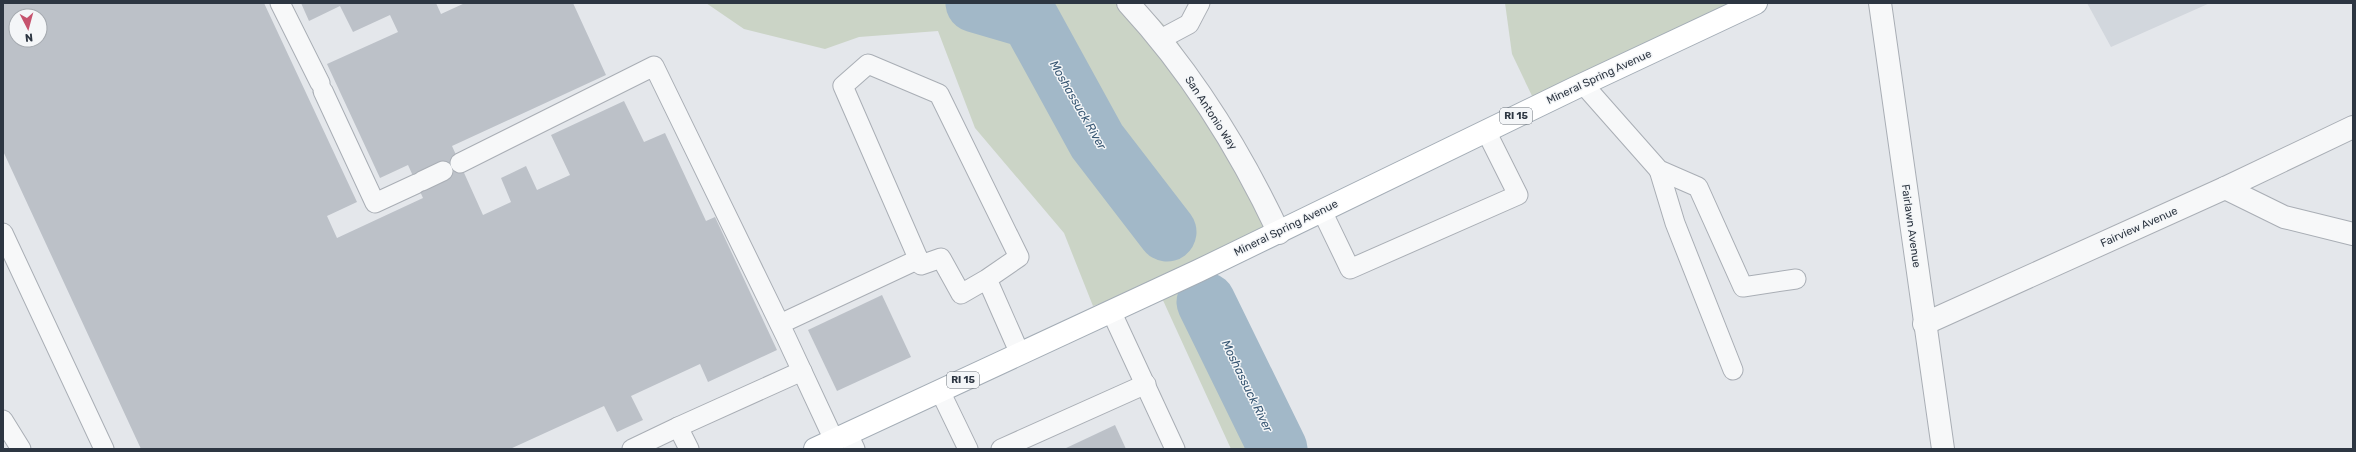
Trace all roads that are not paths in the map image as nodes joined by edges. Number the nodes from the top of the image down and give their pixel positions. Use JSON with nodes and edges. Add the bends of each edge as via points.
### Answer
{"nodes":[{"id":1,"x":280,"y":3,"type":"edge"},
{"id":2,"x":1128,"y":3,"type":"edge"},
{"id":3,"x":1200,"y":3,"type":"edge"},
{"id":4,"x":1756,"y":3,"type":"edge"},
{"id":5,"x":1880,"y":3,"type":"edge"},
{"id":6,"x":1159,"y":40,"type":"junction"},
{"id":7,"x":1583,"y":84,"type":"junction"},
{"id":8,"x":2353,"y":127,"type":"edge"},
{"id":9,"x":1486,"y":131,"type":"junction"},
{"id":10,"x":1659,"y":170,"type":"junction"},
{"id":11,"x":2225,"y":188,"type":"junction"},
{"id":12,"x":1322,"y":211,"type":"junction"},
{"id":13,"x":1279,"y":232,"type":"junction"},
{"id":14,"x":3,"y":233,"type":"edge"},
{"id":15,"x":2353,"y":234,"type":"edge"},
{"id":16,"x":919,"y":259,"type":"junction"},
{"id":17,"x":987,"y":279,"type":"junction"},
{"id":18,"x":1796,"y":279,"type":"dead end"},
{"id":19,"x":1111,"y":311,"type":"junction"},
{"id":20,"x":780,"y":324,"type":"junction"},
{"id":21,"x":1924,"y":324,"type":"junction"},
{"id":22,"x":1020,"y":354,"type":"junction"},
{"id":23,"x":1733,"y":370,"type":"dead end"},
{"id":24,"x":802,"y":371,"type":"junction"},
{"id":25,"x":1146,"y":384,"type":"junction"},
{"id":26,"x":940,"y":391,"type":"junction"},
{"id":27,"x":3,"y":420,"type":"edge"},
{"id":28,"x":678,"y":428,"type":"junction"},
{"id":29,"x":838,"y":443,"type":"edge"},
{"id":30,"x":21,"y":449,"type":"edge"},
{"id":31,"x":104,"y":449,"type":"edge"},
{"id":32,"x":632,"y":449,"type":"edge"},
{"id":33,"x":689,"y":449,"type":"edge"},
{"id":34,"x":968,"y":449,"type":"edge"},
{"id":35,"x":1001,"y":449,"type":"edge"},
{"id":36,"x":1175,"y":449,"type":"edge"},
{"id":37,"x":1943,"y":449,"type":"edge"}],
"edges":[{"from":1,"to":20,"type":"lane","via":[[375,203],[654,66]]},
{"from":2,"to":6,"type":"street","name":"San Antonio Way"},
{"from":3,"to":6,"type":"lane","via":[[1189,24]]},
{"from":4,"to":7,"type":"main road","name":"Mineral Spring Avenue","number":"RI 15"},
{"from":5,"to":21,"type":"street","name":"Fairlawn Avenue"},
{"from":6,"to":13,"type":"street","name":"San Antonio Way","via":[[1194,85],[1256,183]]},
{"from":7,"to":9,"type":"main road","name":"Mineral Spring Avenue","number":"RI 15"},
{"from":7,"to":10,"type":"lane"},
{"from":8,"to":11,"type":"street","name":"Fairview Avenue"},
{"from":9,"to":12,"type":"main road","name":"Mineral Spring Avenue","number":"RI 15"},
{"from":9,"to":12,"type":"lane","via":[[1518,195],[1350,269]]},
{"from":10,"to":18,"type":"lane","via":[[1698,187],[1743,287]]},
{"from":10,"to":23,"type":"lane","via":[[1675,223]]},
{"from":11,"to":15,"type":"street","via":[[2284,217]]},
{"from":11,"to":21,"type":"street","name":"Fairview Avenue"},
{"from":12,"to":13,"type":"main road","name":"Mineral Spring Avenue","number":"RI 15"},
{"from":13,"to":19,"type":"main road","name":"Mineral Spring Avenue","number":"RI 15"},
{"from":14,"to":31,"type":"lane"},
{"from":16,"to":17,"type":"lane","via":[[921,265],[941,258],[961,294]]},
{"from":16,"to":17,"type":"lane","via":[[843,86],[868,64],[939,94],[1019,257]]},
{"from":16,"to":20,"type":"lane"},
{"from":17,"to":22,"type":"lane"},
{"from":19,"to":22,"type":"main road","name":"Mineral Spring Avenue","number":"RI 15"},
{"from":19,"to":25,"type":"lane"},
{"from":20,"to":24,"type":"lane"},
{"from":21,"to":37,"type":"street","name":"Fairlawn Avenue"},
{"from":22,"to":26,"type":"main road","name":"Mineral Spring Avenue","number":"RI 15"},
{"from":24,"to":28,"type":"lane"},
{"from":24,"to":29,"type":"lane"},
{"from":25,"to":35,"type":"lane"},
{"from":25,"to":36,"type":"lane"},
{"from":26,"to":29,"type":"main road","name":"Mineral Spring Avenue","number":"RI 15"},
{"from":26,"to":34,"type":"lane"},
{"from":27,"to":30,"type":"lane"},
{"from":28,"to":32,"type":"lane"},
{"from":28,"to":33,"type":"lane"}]}
